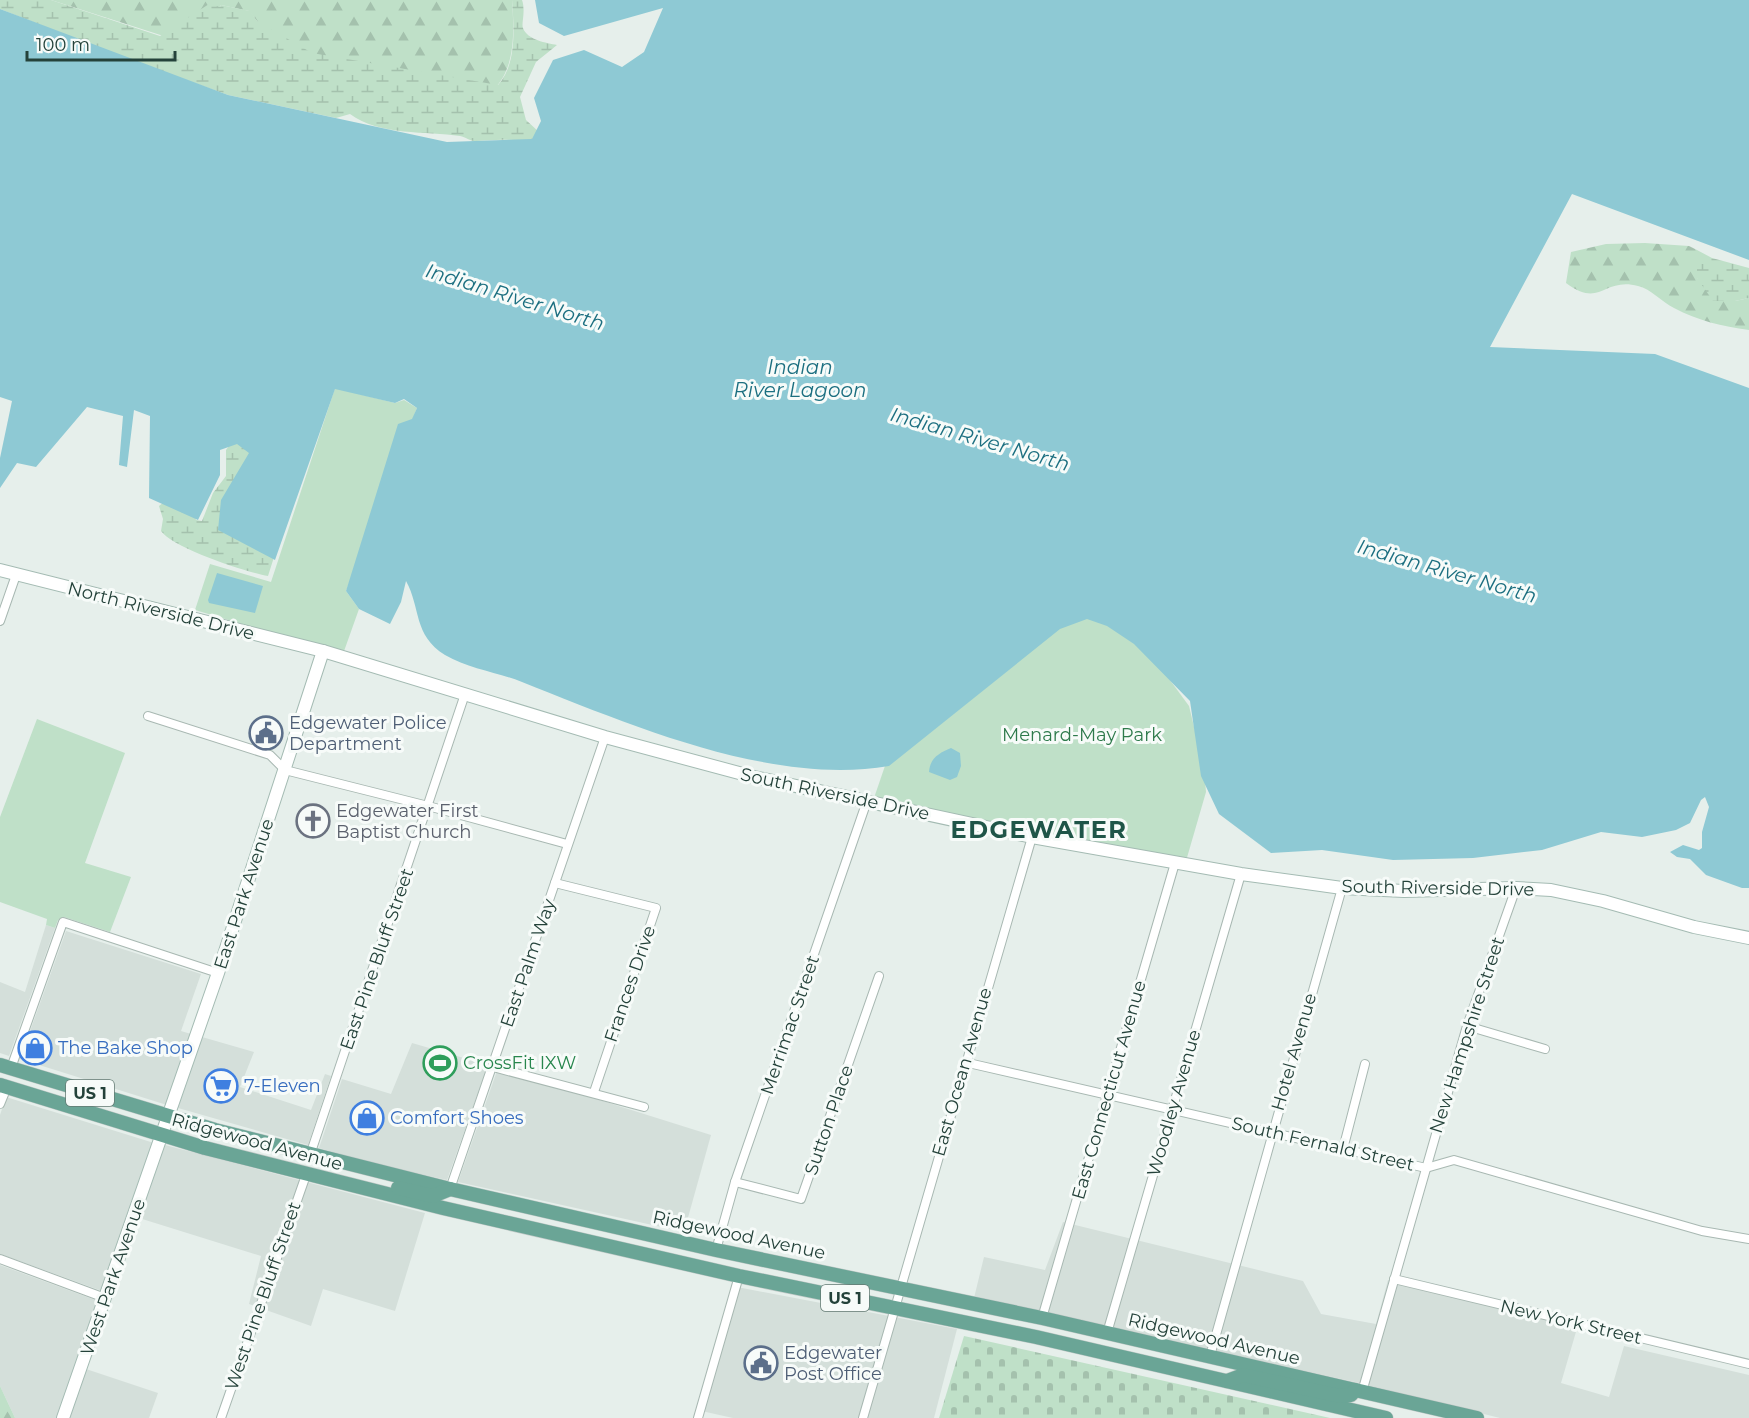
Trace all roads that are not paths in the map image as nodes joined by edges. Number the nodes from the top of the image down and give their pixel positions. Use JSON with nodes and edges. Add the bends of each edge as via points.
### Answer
{"nodes":[{"id":1,"x":0,"y":570,"type":"edge"},
{"id":2,"x":16,"y":575,"type":"junction"},
{"id":3,"x":0,"y":621,"type":"edge"},
{"id":4,"x":322,"y":651,"type":"junction"},
{"id":5,"x":465,"y":694,"type":"junction"},
{"id":6,"x":148,"y":717,"type":"dead end"},
{"id":7,"x":605,"y":737,"type":"junction"},
{"id":8,"x":285,"y":770,"type":"junction"},
{"id":9,"x":867,"y":801,"type":"junction"},
{"id":10,"x":428,"y":806,"type":"junction"},
{"id":11,"x":1032,"y":837,"type":"junction"},
{"id":12,"x":567,"y":844,"type":"junction"},
{"id":13,"x":1175,"y":863,"type":"junction"},
{"id":14,"x":1241,"y":874,"type":"junction"},
{"id":15,"x":555,"y":883,"type":"junction"},
{"id":16,"x":1342,"y":888,"type":"junction"},
{"id":17,"x":1516,"y":888,"type":"junction"},
{"id":18,"x":1749,"y":938,"type":"edge"},
{"id":19,"x":218,"y":972,"type":"junction"},
{"id":20,"x":879,"y":976,"type":"dead end"},
{"id":21,"x":1467,"y":1026,"type":"junction"},
{"id":22,"x":1545,"y":1049,"type":"dead end"},
{"id":23,"x":964,"y":1062,"type":"junction"},
{"id":24,"x":1365,"y":1064,"type":"dead end"},
{"id":25,"x":5,"y":1067,"type":"edge"},
{"id":26,"x":493,"y":1067,"type":"junction"},
{"id":27,"x":3,"y":1086,"type":"edge"},
{"id":28,"x":594,"y":1092,"type":"junction"},
{"id":29,"x":1108,"y":1094,"type":"junction"},
{"id":30,"x":0,"y":1104,"type":"edge"},
{"id":31,"x":644,"y":1107,"type":"dead end"},
{"id":32,"x":1172,"y":1108,"type":"junction"},
{"id":33,"x":169,"y":1117,"type":"junction"},
{"id":34,"x":1271,"y":1133,"type":"junction"},
{"id":35,"x":162,"y":1135,"type":"junction"},
{"id":36,"x":1343,"y":1149,"type":"junction"},
{"id":37,"x":310,"y":1155,"type":"junction"},
{"id":38,"x":1426,"y":1168,"type":"junction"},
{"id":39,"x":306,"y":1175,"type":"junction"},
{"id":40,"x":321,"y":1178,"type":"junction"},
{"id":41,"x":735,"y":1182,"type":"junction"},
{"id":42,"x":450,"y":1189,"type":"junction"},
{"id":43,"x":541,"y":1231,"type":"junction"},
{"id":44,"x":646,"y":1234,"type":"junction"},
{"id":45,"x":1749,"y":1239,"type":"edge"},
{"id":46,"x":716,"y":1250,"type":"junction"},
{"id":47,"x":0,"y":1259,"type":"edge"},
{"id":48,"x":739,"y":1276,"type":"junction"},
{"id":49,"x":1394,"y":1280,"type":"junction"},
{"id":50,"x":900,"y":1288,"type":"junction"},
{"id":51,"x":105,"y":1298,"type":"junction"},
{"id":52,"x":895,"y":1308,"type":"junction"},
{"id":53,"x":1042,"y":1318,"type":"junction"},
{"id":54,"x":1107,"y":1333,"type":"junction"},
{"id":55,"x":1210,"y":1356,"type":"junction"},
{"id":56,"x":1749,"y":1364,"type":"edge"},
{"id":57,"x":1227,"y":1381,"type":"junction"},
{"id":58,"x":1359,"y":1391,"type":"junction"},
{"id":59,"x":1380,"y":1417,"type":"edge"},
{"id":60,"x":63,"y":1418,"type":"edge"},
{"id":61,"x":221,"y":1418,"type":"edge"},
{"id":62,"x":698,"y":1418,"type":"edge"},
{"id":63,"x":863,"y":1418,"type":"edge"},
{"id":64,"x":1440,"y":1418,"type":"edge"},
{"id":65,"x":1477,"y":1418,"type":"edge"}],
"edges":[{"from":1,"to":2,"type":"street","name":"North Riverside Drive"},
{"from":2,"to":3,"type":"street"},
{"from":2,"to":4,"type":"street","name":"North Riverside Drive"},
{"from":4,"to":5,"type":"street","name":"South Riverside Drive"},
{"from":4,"to":8,"type":"street","name":"East Park Avenue"},
{"from":5,"to":7,"type":"street","name":"South Riverside Drive"},
{"from":5,"to":10,"type":"street","name":"East Pine Bluff Street"},
{"from":6,"to":8,"type":"street","via":[[270,755]]},
{"from":7,"to":9,"type":"street","name":"South Riverside Drive","via":[[754,777]]},
{"from":7,"to":12,"type":"street","name":"East Palm Way"},
{"from":8,"to":10,"type":"street"},
{"from":8,"to":19,"type":"street","name":"East Park Avenue"},
{"from":9,"to":11,"type":"street","name":"South Riverside Drive"},
{"from":9,"to":41,"type":"street","name":"Merrimac Street"},
{"from":10,"to":12,"type":"street"},
{"from":10,"to":37,"type":"street","name":"East Pine Bluff Street"},
{"from":11,"to":13,"type":"street","name":"South Riverside Drive"},
{"from":11,"to":23,"type":"street","name":"East Ocean Avenue"},
{"from":12,"to":15,"type":"street","name":"East Palm Way"},
{"from":13,"to":14,"type":"street","name":"South Riverside Drive"},
{"from":13,"to":29,"type":"street","name":"East Connecticut Avenue"},
{"from":14,"to":16,"type":"street","name":"South Riverside Drive"},
{"from":14,"to":32,"type":"street","name":"Woodley Avenue"},
{"from":15,"to":26,"type":"street","name":"East Palm Way"},
{"from":15,"to":28,"type":"street","name":"Frances Drive","via":[[657,908]]},
{"from":16,"to":17,"type":"street","name":"South Riverside Drive"},
{"from":16,"to":34,"type":"street","name":"Hotel Avenue"},
{"from":17,"to":18,"type":"street","name":"South Riverside Drive","via":[[1551,890]]},
{"from":17,"to":21,"type":"street","name":"New Hampshire Street"},
{"from":19,"to":25,"type":"street","via":[[63,922]]},
{"from":19,"to":33,"type":"street","name":"East Park Avenue"},
{"from":20,"to":41,"type":"street","name":"Sutton Place","via":[[801,1199]]},
{"from":21,"to":22,"type":"street"},
{"from":21,"to":38,"type":"street","name":"New Hampshire Street"},
{"from":23,"to":29,"type":"street","name":"South Fernald Street"},
{"from":23,"to":50,"type":"street","name":"East Ocean Avenue"},
{"from":24,"to":36,"type":"street"},
{"from":25,"to":33,"type":"main road","name":"Ridgewood Avenue","number":"US 1"},
{"from":26,"to":28,"type":"street"},
{"from":26,"to":42,"type":"street","name":"East Palm Way"},
{"from":27,"to":30,"type":"street"},
{"from":27,"to":35,"type":"main road","name":"Ridgewood Avenue","number":"US 1"},
{"from":28,"to":31,"type":"street"},
{"from":29,"to":32,"type":"street","name":"South Fernald Street"},
{"from":29,"to":53,"type":"street","name":"East Connecticut Avenue"},
{"from":32,"to":34,"type":"street","name":"South Fernald Street"},
{"from":32,"to":54,"type":"street","name":"Woodley Avenue"},
{"from":33,"to":35,"type":"street","name":"East Park Avenue"},
{"from":33,"to":37,"type":"main road","name":"Ridgewood Avenue","number":"US 1"},
{"from":34,"to":36,"type":"street","name":"South Fernald Street"},
{"from":34,"to":55,"type":"street","name":"Hotel Avenue"},
{"from":35,"to":39,"type":"main road","name":"Ridgewood Avenue","number":"US 1"},
{"from":35,"to":51,"type":"street","name":"West Park Avenue"},
{"from":36,"to":38,"type":"street","name":"South Fernald Street"},
{"from":37,"to":42,"type":"main road","name":"Ridgewood Avenue","number":"US 1"},
{"from":38,"to":45,"type":"street","name":"South Fernald Street","via":[[1454,1160],[1702,1231]]},
{"from":38,"to":49,"type":"street","name":"New Hampshire Street"},
{"from":39,"to":40,"type":"main road","name":"Ridgewood Avenue","number":"US 1"},
{"from":39,"to":61,"type":"street","name":"West Pine Bluff Street"},
{"from":40,"to":42,"type":"main road","via":[[334,1172],[433,1196]]},
{"from":40,"to":43,"type":"main road","name":"Ridgewood Avenue","number":"US 1"},
{"from":41,"to":46,"type":"street","name":"Merrimac Street"},
{"from":42,"to":44,"type":"main road","name":"Ridgewood Avenue","number":"US 1"},
{"from":43,"to":44,"type":"main road","via":[[566,1224],[632,1239]]},
{"from":43,"to":48,"type":"main road","name":"Ridgewood Avenue","number":"US 1"},
{"from":44,"to":46,"type":"main road","name":"Ridgewood Avenue","number":"US 1"},
{"from":46,"to":50,"type":"main road","name":"Ridgewood Avenue","number":"US 1"},
{"from":47,"to":51,"type":"street"},
{"from":48,"to":52,"type":"main road","name":"Ridgewood Avenue","number":"US 1"},
{"from":48,"to":62,"type":"street"},
{"from":49,"to":56,"type":"street","name":"New York Street"},
{"from":49,"to":58,"type":"street","name":"New Hampshire Street"},
{"from":50,"to":52,"type":"street","name":"East Ocean Avenue"},
{"from":50,"to":53,"type":"main road","name":"Ridgewood Avenue","number":"US 1"},
{"from":51,"to":60,"type":"street","name":"West Park Avenue"},
{"from":52,"to":57,"type":"main road","name":"Ridgewood Avenue","number":"US 1"},
{"from":52,"to":63,"type":"street","name":"East Ocean Avenue"},
{"from":53,"to":54,"type":"main road","name":"Ridgewood Avenue","number":"US 1"},
{"from":54,"to":55,"type":"main road","name":"Ridgewood Avenue","number":"US 1"},
{"from":55,"to":58,"type":"main road","name":"Ridgewood Avenue","number":"US 1"},
{"from":57,"to":58,"type":"main road","via":[[1243,1375],[1340,1396]]},
{"from":57,"to":59,"type":"main road","name":"Ridgewood Avenue","number":"US 1"},
{"from":58,"to":65,"type":"main road","name":"Ridgewood Avenue","number":"US 1"},
{"from":59,"to":64,"type":"main road","via":[[1391,1407]]}]}
